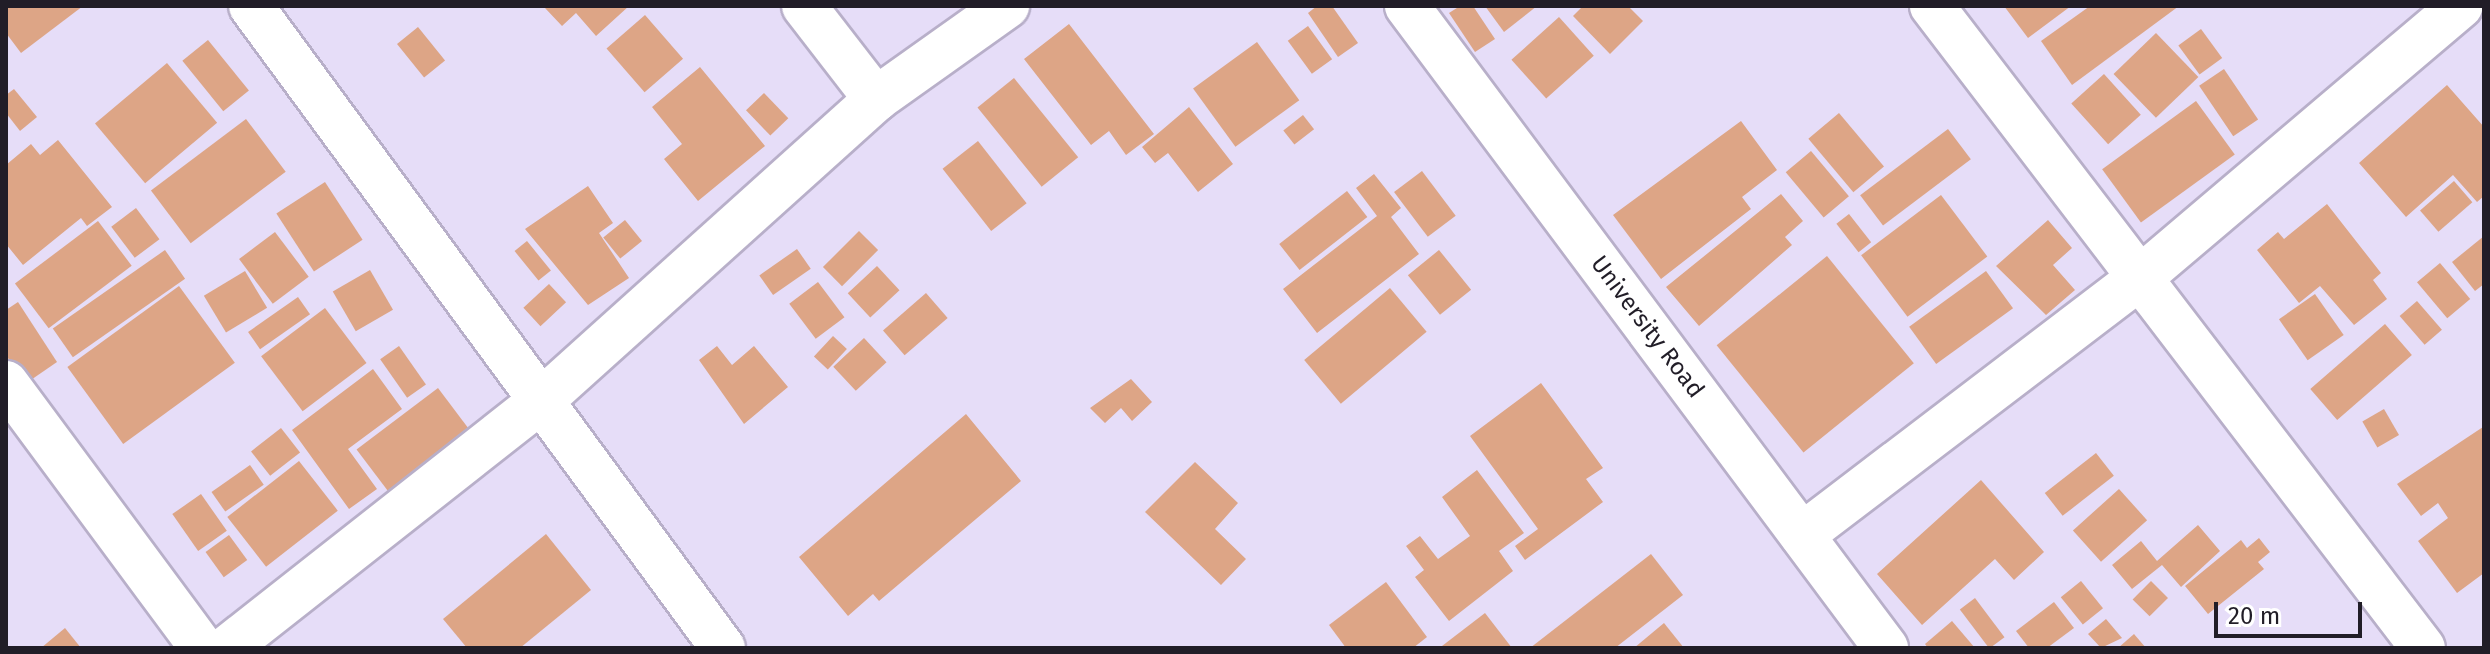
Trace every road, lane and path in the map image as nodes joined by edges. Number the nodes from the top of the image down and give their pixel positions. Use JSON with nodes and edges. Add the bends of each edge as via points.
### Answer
{"nodes":[{"id":1,"x":251,"y":6,"type":"edge"},
{"id":2,"x":804,"y":6,"type":"edge"},
{"id":3,"x":1007,"y":6,"type":"edge"},
{"id":4,"x":1407,"y":6,"type":"edge"},
{"id":5,"x":1932,"y":6,"type":"edge"},
{"id":6,"x":2462,"y":6,"type":"edge"},
{"id":7,"x":2484,"y":33,"type":"edge"},
{"id":8,"x":876,"y":99,"type":"junction"},
{"id":9,"x":2141,"y":277,"type":"junction"},
{"id":10,"x":6,"y":383,"type":"edge"},
{"id":11,"x":541,"y":401,"type":"junction"},
{"id":12,"x":1802,"y":535,"type":"junction"},
{"id":13,"x":202,"y":648,"type":"edge"},
{"id":14,"x":227,"y":648,"type":"edge"},
{"id":15,"x":723,"y":648,"type":"edge"},
{"id":16,"x":1886,"y":648,"type":"edge"},
{"id":17,"x":2423,"y":648,"type":"edge"}],
"edges":[{"from":1,"to":11,"type":"street"},
{"from":2,"to":8,"type":"street"},
{"from":3,"to":8,"type":"street"},
{"from":4,"to":12,"type":"street","name":"University Road"},
{"from":5,"to":9,"type":"street"},
{"from":6,"to":7,"type":"street"},
{"from":6,"to":9,"type":"street"},
{"from":8,"to":11,"type":"street"},
{"from":9,"to":12,"type":"street"},
{"from":9,"to":17,"type":"street"},
{"from":10,"to":13,"type":"street"},
{"from":11,"to":14,"type":"street"},
{"from":11,"to":15,"type":"street"},
{"from":12,"to":16,"type":"street","name":"University Road"}]}
